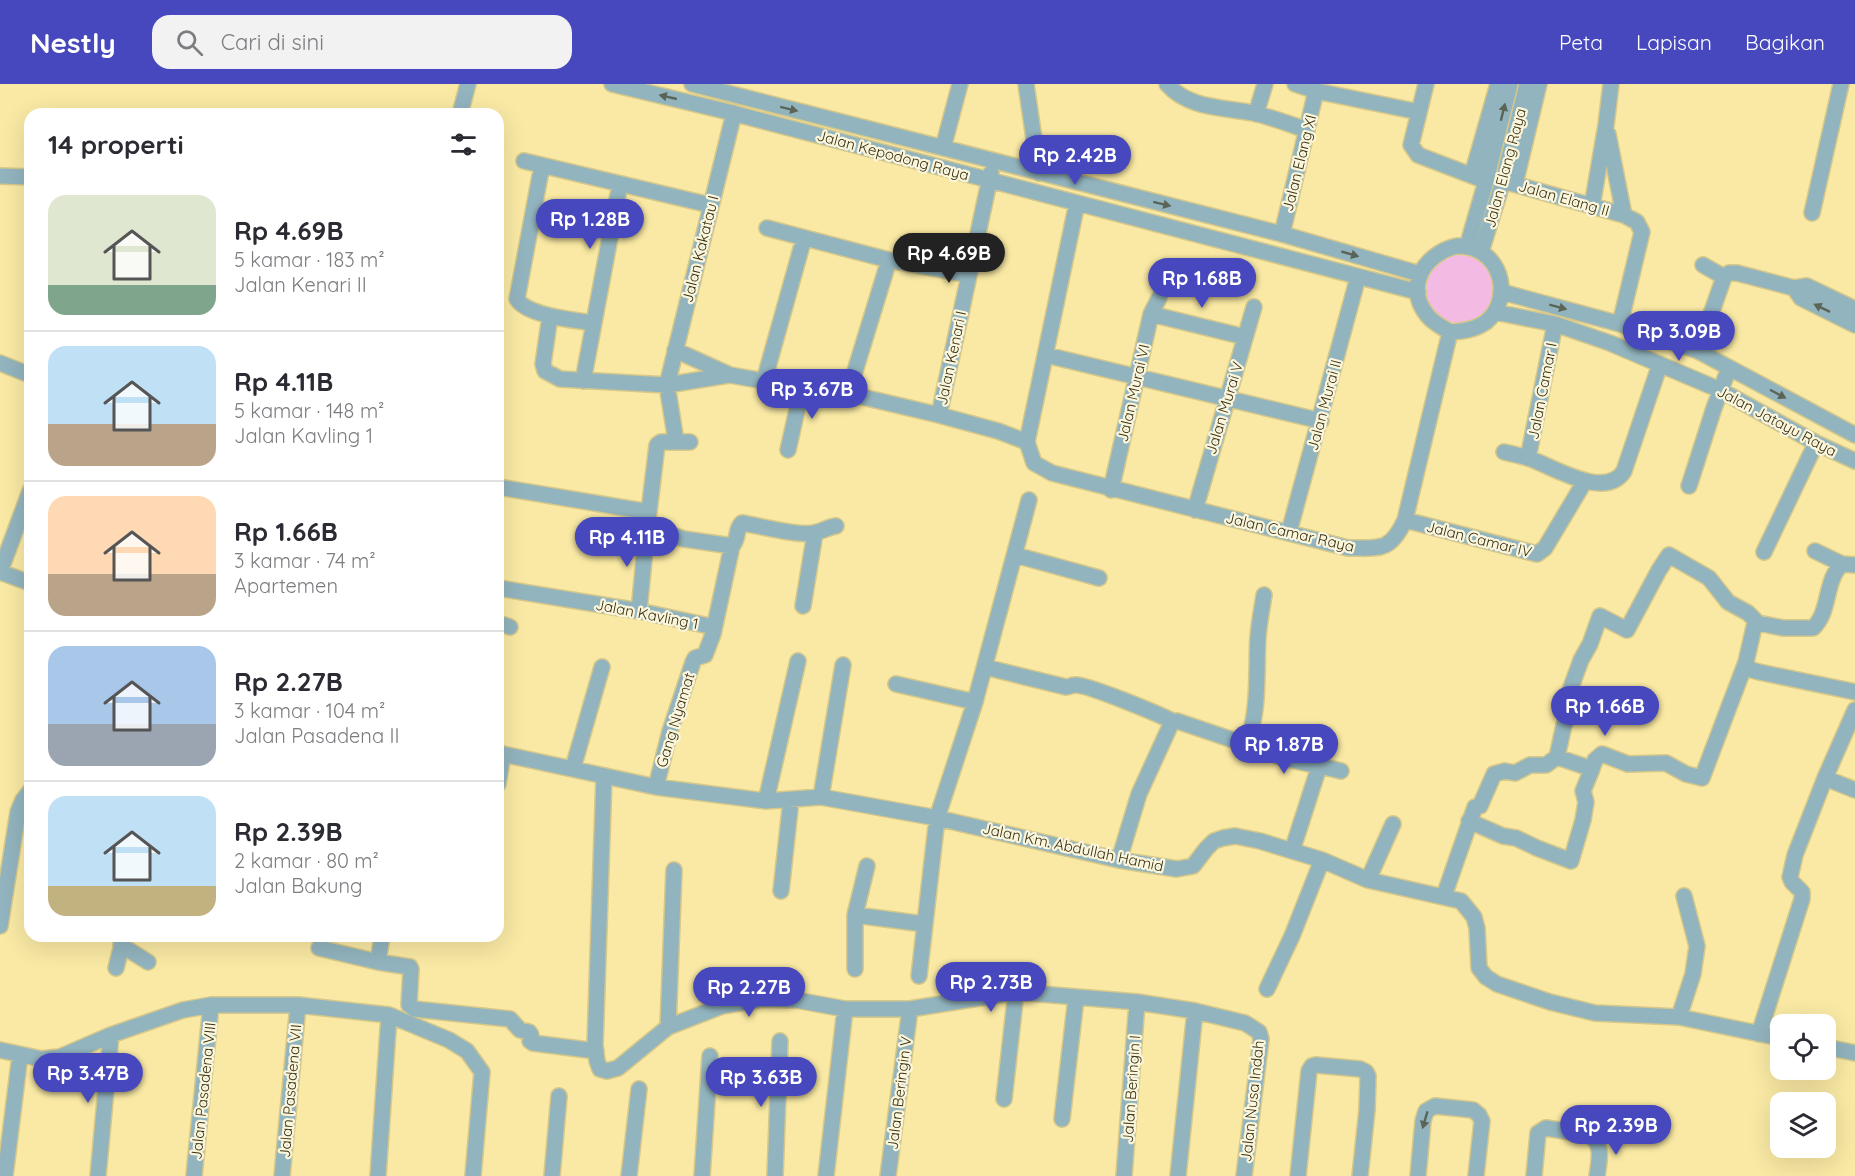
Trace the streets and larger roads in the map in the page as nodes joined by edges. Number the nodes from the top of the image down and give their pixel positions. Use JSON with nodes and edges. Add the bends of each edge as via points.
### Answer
{"nodes":[{"id":1,"x":468,"y":84,"type":"edge"},
{"id":2,"x":612,"y":84,"type":"edge"},
{"id":3,"x":692,"y":84,"type":"edge"},
{"id":4,"x":756,"y":84,"type":"edge"},
{"id":5,"x":960,"y":84,"type":"edge"},
{"id":6,"x":1026,"y":84,"type":"edge"},
{"id":7,"x":1167,"y":84,"type":"edge"},
{"id":8,"x":1265,"y":84,"type":"edge"},
{"id":9,"x":1295,"y":84,"type":"edge"},
{"id":10,"x":1426,"y":84,"type":"edge"},
{"id":11,"x":1498,"y":84,"type":"edge"},
{"id":12,"x":1510,"y":84,"type":"edge"},
{"id":13,"x":1527,"y":84,"type":"edge"},
{"id":14,"x":1539,"y":84,"type":"edge"},
{"id":15,"x":1611,"y":84,"type":"edge"},
{"id":16,"x":1841,"y":84,"type":"edge"},
{"id":17,"x":1316,"y":91,"type":"junction"},
{"id":18,"x":729,"y":94,"type":"junction"},
{"id":19,"x":759,"y":101,"type":"junction"},
{"id":20,"x":462,"y":108,"type":"edge"},
{"id":21,"x":730,"y":112,"type":"junction"},
{"id":22,"x":1419,"y":112,"type":"junction"},
{"id":23,"x":1256,"y":114,"type":"junction"},
{"id":24,"x":760,"y":120,"type":"junction"},
{"id":25,"x":1606,"y":125,"type":"junction"},
{"id":26,"x":1307,"y":129,"type":"junction"},
{"id":27,"x":943,"y":148,"type":"junction"},
{"id":28,"x":524,"y":161,"type":"dead end"},
{"id":29,"x":994,"y":161,"type":"junction"},
{"id":30,"x":542,"y":165,"type":"junction"},
{"id":31,"x":1039,"y":173,"type":"junction"},
{"id":32,"x":0,"y":176,"type":"edge"},
{"id":33,"x":24,"y":177,"type":"edge"},
{"id":34,"x":1479,"y":178,"type":"junction"},
{"id":35,"x":990,"y":181,"type":"junction"},
{"id":36,"x":1509,"y":183,"type":"junction"},
{"id":37,"x":620,"y":184,"type":"junction"},
{"id":38,"x":1077,"y":203,"type":"junction"},
{"id":39,"x":710,"y":205,"type":"junction"},
{"id":40,"x":1592,"y":206,"type":"junction"},
{"id":41,"x":1812,"y":213,"type":"dead end"},
{"id":42,"x":1624,"y":215,"type":"junction"},
{"id":43,"x":767,"y":228,"type":"dead end"},
{"id":44,"x":1282,"y":234,"type":"junction"},
{"id":45,"x":804,"y":238,"type":"junction"},
{"id":46,"x":1474,"y":249,"type":"junction"},
{"id":47,"x":889,"y":260,"type":"junction"},
{"id":48,"x":1703,"y":265,"type":"dead end"},
{"id":49,"x":1420,"y":274,"type":"junction"},
{"id":50,"x":968,"y":275,"type":"junction"},
{"id":51,"x":1724,"y":277,"type":"junction"},
{"id":52,"x":1358,"y":278,"type":"junction"},
{"id":53,"x":1794,"y":288,"type":"junction"},
{"id":54,"x":1418,"y":292,"type":"junction"},
{"id":55,"x":1502,"y":292,"type":"junction"},
{"id":56,"x":1159,"y":298,"type":"dead end"},
{"id":57,"x":1254,"y":307,"type":"dead end"},
{"id":58,"x":1855,"y":309,"type":"edge"},
{"id":59,"x":1495,"y":312,"type":"junction"},
{"id":60,"x":1151,"y":314,"type":"junction"},
{"id":61,"x":550,"y":316,"type":"junction"},
{"id":62,"x":593,"y":323,"type":"junction"},
{"id":63,"x":1555,"y":324,"type":"junction"},
{"id":64,"x":1620,"y":324,"type":"junction"},
{"id":65,"x":1855,"y":325,"type":"edge"},
{"id":66,"x":1450,"y":332,"type":"junction"},
{"id":67,"x":1245,"y":337,"type":"junction"},
{"id":68,"x":675,"y":350,"type":"junction"},
{"id":69,"x":1698,"y":351,"type":"junction"},
{"id":70,"x":1046,"y":355,"type":"junction"},
{"id":71,"x":0,"y":364,"type":"edge"},
{"id":72,"x":1660,"y":364,"type":"junction"},
{"id":73,"x":1729,"y":368,"type":"junction"},
{"id":74,"x":24,"y":373,"type":"edge"},
{"id":75,"x":730,"y":375,"type":"junction"},
{"id":76,"x":1137,"y":378,"type":"junction"},
{"id":77,"x":583,"y":381,"type":"junction"},
{"id":78,"x":764,"y":381,"type":"junction"},
{"id":79,"x":803,"y":383,"type":"junction"},
{"id":80,"x":667,"y":385,"type":"junction"},
{"id":81,"x":1720,"y":390,"type":"junction"},
{"id":82,"x":848,"y":394,"type":"junction"},
{"id":83,"x":1225,"y":400,"type":"junction"},
{"id":84,"x":939,"y":416,"type":"junction"},
{"id":85,"x":1321,"y":421,"type":"junction"},
{"id":86,"x":1855,"y":435,"type":"edge"},
{"id":87,"x":1027,"y":442,"type":"junction"},
{"id":88,"x":1816,"y":442,"type":"junction"},
{"id":89,"x":788,"y":450,"type":"dead end"},
{"id":90,"x":1504,"y":452,"type":"dead end"},
{"id":91,"x":1528,"y":458,"type":"junction"},
{"id":92,"x":1855,"y":461,"type":"edge"},
{"id":93,"x":1585,"y":481,"type":"junction"},
{"id":94,"x":1689,"y":486,"type":"dead end"},
{"id":95,"x":504,"y":488,"type":"edge"},
{"id":96,"x":1111,"y":489,"type":"junction"},
{"id":97,"x":1029,"y":500,"type":"dead end"},
{"id":98,"x":24,"y":507,"type":"edge"},
{"id":99,"x":1194,"y":510,"type":"junction"},
{"id":100,"x":649,"y":513,"type":"junction"},
{"id":101,"x":1405,"y":520,"type":"junction"},
{"id":102,"x":836,"y":526,"type":"dead end"},
{"id":103,"x":647,"y":528,"type":"junction"},
{"id":104,"x":1289,"y":532,"type":"junction"},
{"id":105,"x":815,"y":533,"type":"junction"},
{"id":106,"x":732,"y":546,"type":"junction"},
{"id":107,"x":1815,"y":551,"type":"dead end"},
{"id":108,"x":1764,"y":552,"type":"dead end"},
{"id":109,"x":1015,"y":555,"type":"junction"},
{"id":110,"x":1849,"y":564,"type":"edge"},
{"id":111,"x":0,"y":572,"type":"edge"},
{"id":112,"x":1099,"y":578,"type":"dead end"},
{"id":113,"x":24,"y":581,"type":"edge"},
{"id":114,"x":504,"y":589,"type":"edge"},
{"id":115,"x":1264,"y":595,"type":"dead end"},
{"id":116,"x":803,"y":606,"type":"dead end"},
{"id":117,"x":639,"y":611,"type":"junction"},
{"id":118,"x":1758,"y":623,"type":"junction"},
{"id":119,"x":714,"y":627,"type":"junction"},
{"id":120,"x":798,"y":661,"type":"dead end"},
{"id":121,"x":1746,"y":662,"type":"junction"},
{"id":122,"x":843,"y":665,"type":"dead end"},
{"id":123,"x":602,"y":667,"type":"dead end"},
{"id":124,"x":985,"y":667,"type":"junction"},
{"id":125,"x":896,"y":684,"type":"dead end"},
{"id":126,"x":1855,"y":692,"type":"edge"},
{"id":127,"x":975,"y":702,"type":"junction"},
{"id":128,"x":1855,"y":710,"type":"edge"},
{"id":129,"x":1174,"y":722,"type":"junction"},
{"id":130,"x":1246,"y":739,"type":"junction"},
{"id":131,"x":504,"y":755,"type":"edge"},
{"id":132,"x":1557,"y":757,"type":"junction"},
{"id":133,"x":1319,"y":767,"type":"junction"},
{"id":134,"x":573,"y":768,"type":"junction"},
{"id":135,"x":1592,"y":769,"type":"junction"},
{"id":136,"x":1341,"y":771,"type":"dead end"},
{"id":137,"x":604,"y":776,"type":"junction"},
{"id":138,"x":1825,"y":778,"type":"junction"},
{"id":139,"x":656,"y":787,"type":"junction"},
{"id":140,"x":1855,"y":790,"type":"edge"},
{"id":141,"x":821,"y":797,"type":"junction"},
{"id":142,"x":791,"y":800,"type":"junction"},
{"id":143,"x":766,"y":801,"type":"junction"},
{"id":144,"x":24,"y":802,"type":"edge"},
{"id":145,"x":937,"y":818,"type":"junction"},
{"id":146,"x":1469,"y":821,"type":"junction"},
{"id":147,"x":1393,"y":824,"type":"dead end"},
{"id":148,"x":1292,"y":850,"type":"junction"},
{"id":149,"x":1119,"y":860,"type":"junction"},
{"id":150,"x":1322,"y":860,"type":"junction"},
{"id":151,"x":867,"y":866,"type":"dead end"},
{"id":152,"x":674,"y":870,"type":"dead end"},
{"id":153,"x":1368,"y":880,"type":"junction"},
{"id":154,"x":781,"y":891,"type":"dead end"},
{"id":155,"x":1444,"y":896,"type":"junction"},
{"id":156,"x":1684,"y":896,"type":"dead end"},
{"id":157,"x":855,"y":915,"type":"junction"},
{"id":158,"x":924,"y":924,"type":"junction"},
{"id":159,"x":0,"y":926,"type":"edge"},
{"id":160,"x":122,"y":942,"type":"edge"},
{"id":161,"x":123,"y":942,"type":"edge"},
{"id":162,"x":381,"y":942,"type":"edge"},
{"id":163,"x":319,"y":948,"type":"dead end"},
{"id":164,"x":148,"y":962,"type":"dead end"},
{"id":165,"x":378,"y":962,"type":"junction"},
{"id":166,"x":116,"y":968,"type":"dead end"},
{"id":167,"x":855,"y":969,"type":"dead end"},
{"id":168,"x":919,"y":976,"type":"dead end"},
{"id":169,"x":1267,"y":989,"type":"dead end"},
{"id":170,"x":1016,"y":992,"type":"junction"},
{"id":171,"x":1076,"y":998,"type":"junction"},
{"id":172,"x":1137,"y":1002,"type":"junction"},
{"id":173,"x":211,"y":1005,"type":"junction"},
{"id":174,"x":298,"y":1005,"type":"junction"},
{"id":175,"x":845,"y":1009,"type":"junction"},
{"id":176,"x":910,"y":1010,"type":"junction"},
{"id":177,"x":1195,"y":1011,"type":"junction"},
{"id":178,"x":389,"y":1016,"type":"junction"},
{"id":179,"x":1679,"y":1017,"type":"junction"},
{"id":180,"x":668,"y":1027,"type":"junction"},
{"id":181,"x":1760,"y":1034,"type":"junction"},
{"id":182,"x":111,"y":1035,"type":"junction"},
{"id":183,"x":1770,"y":1036,"type":"edge"},
{"id":184,"x":780,"y":1041,"type":"dead end"},
{"id":185,"x":1836,"y":1049,"type":"edge"},
{"id":186,"x":0,"y":1050,"type":"edge"},
{"id":187,"x":596,"y":1051,"type":"junction"},
{"id":188,"x":1855,"y":1053,"type":"edge"},
{"id":189,"x":20,"y":1055,"type":"junction"},
{"id":190,"x":710,"y":1056,"type":"dead end"},
{"id":191,"x":639,"y":1089,"type":"dead end"},
{"id":192,"x":559,"y":1096,"type":"dead end"},
{"id":193,"x":1004,"y":1099,"type":"dead end"},
{"id":194,"x":1062,"y":1119,"type":"dead end"},
{"id":195,"x":2,"y":1176,"type":"edge"},
{"id":196,"x":98,"y":1176,"type":"edge"},
{"id":197,"x":194,"y":1176,"type":"edge"},
{"id":198,"x":282,"y":1176,"type":"edge"},
{"id":199,"x":378,"y":1176,"type":"edge"},
{"id":200,"x":473,"y":1176,"type":"edge"},
{"id":201,"x":552,"y":1176,"type":"edge"},
{"id":202,"x":629,"y":1176,"type":"edge"},
{"id":203,"x":702,"y":1176,"type":"edge"},
{"id":204,"x":775,"y":1176,"type":"edge"},
{"id":205,"x":825,"y":1176,"type":"edge"},
{"id":206,"x":888,"y":1176,"type":"edge"},
{"id":207,"x":1124,"y":1176,"type":"edge"},
{"id":208,"x":1178,"y":1176,"type":"edge"},
{"id":209,"x":1244,"y":1176,"type":"edge"},
{"id":210,"x":1298,"y":1176,"type":"edge"},
{"id":211,"x":1360,"y":1176,"type":"edge"},
{"id":212,"x":1418,"y":1176,"type":"edge"},
{"id":213,"x":1476,"y":1176,"type":"edge"},
{"id":214,"x":1534,"y":1176,"type":"edge"},
{"id":215,"x":1597,"y":1176,"type":"edge"}],
"edges":[{"from":1,"to":20,"type":"street"},
{"from":21,"to":2,"type":"street","name":"Jalan Kepodong Raya","one_way":true},
{"from":3,"to":18,"type":"street","name":"Jalan Kepodong Raya"},
{"from":4,"to":19,"type":"street"},
{"from":5,"to":27,"type":"street"},
{"from":6,"to":31,"type":"street"},
{"from":7,"to":23,"type":"street","via":[[1194,103]]},
{"from":8,"to":23,"type":"street"},
{"from":9,"to":17,"type":"street"},
{"from":10,"to":22,"type":"street"},
{"from":11,"to":34,"type":"street"},
{"from":34,"to":12,"type":"street","name":"Jalan Elang Raya","one_way":true},
{"from":13,"to":36,"type":"street","name":"Jalan Elang Raya"},
{"from":14,"to":36,"type":"street"},
{"from":15,"to":25,"type":"street"},
{"from":16,"to":41,"type":"street"},
{"from":17,"to":22,"type":"street"},
{"from":17,"to":26,"type":"street","name":"Jalan Elang XI"},
{"from":18,"to":19,"type":"street","name":"Jalan Kepodong Raya"},
{"from":18,"to":21,"type":"street","name":"Jalan Kakatau I"},
{"from":19,"to":24,"type":"street"},
{"from":19,"to":27,"type":"street","name":"Jalan Kepodong Raya","one_way":true},
{"from":21,"to":24,"type":"street","name":"Jalan Kepodong Raya"},
{"from":21,"to":39,"type":"street","name":"Jalan Kakatau I"},
{"from":22,"to":34,"type":"street","via":[[1413,150]]},
{"from":23,"to":26,"type":"street"},
{"from":24,"to":35,"type":"street","name":"Jalan Kepodong Raya"},
{"from":25,"to":40,"type":"street"},
{"from":25,"to":42,"type":"street"},
{"from":26,"to":44,"type":"street","name":"Jalan Elang XI"},
{"from":27,"to":29,"type":"street","name":"Jalan Kepodong Raya"},
{"from":28,"to":30,"type":"street"},
{"from":29,"to":31,"type":"street","name":"Jalan Kepodong Raya"},
{"from":29,"to":35,"type":"street","name":"Jalan Kenari I"},
{"from":30,"to":37,"type":"street"},
{"from":30,"to":61,"type":"street","via":[[516,299]]},
{"from":31,"to":44,"type":"street","name":"Jalan Kepodong Raya","one_way":true},
{"from":32,"to":33,"type":"street"},
{"from":34,"to":46,"type":"street","name":"Jalan Elang Raya"},
{"from":35,"to":38,"type":"street","name":"Jalan Kepodong Raya"},
{"from":35,"to":50,"type":"street","name":"Jalan Kenari I"},
{"from":36,"to":40,"type":"street","name":"Jalan Elang II"},
{"from":36,"to":46,"type":"street","name":"Jalan Elang Raya"},
{"from":37,"to":39,"type":"street"},
{"from":37,"to":62,"type":"street"},
{"from":38,"to":52,"type":"street","name":"Jalan Kepodong Raya"},
{"from":38,"to":70,"type":"street"},
{"from":39,"to":68,"type":"street","name":"Jalan Kakatau I"},
{"from":40,"to":42,"type":"street","name":"Jalan Elang II"},
{"from":42,"to":64,"type":"street","via":[[1637,222],[1642,232]]},
{"from":43,"to":45,"type":"street"},
{"from":44,"to":49,"type":"street","name":"Jalan Kepodong Raya","one_way":true},
{"from":45,"to":47,"type":"street"},
{"from":45,"to":78,"type":"street"},
{"from":46,"to":49,"type":"street","via":[[1457,246],[1438,252]]},
{"from":46,"to":55,"type":"street","via":[[1493,262]]},
{"from":47,"to":50,"type":"street"},
{"from":47,"to":82,"type":"street"},
{"from":48,"to":51,"type":"street"},
{"from":49,"to":54,"type":"street"},
{"from":50,"to":84,"type":"street","name":"Jalan Kenari I"},
{"from":51,"to":53,"type":"street","via":[[1730,273],[1746,274]]},
{"from":51,"to":69,"type":"street"},
{"from":52,"to":54,"type":"street","name":"Jalan Kepodong Raya"},
{"from":52,"to":85,"type":"street","name":"Jalan Murai II"},
{"from":53,"to":58,"type":"street","via":[[1807,286]]},
{"from":65,"to":53,"type":"street","one_way":true,"via":[[1801,298]]},
{"from":54,"to":66,"type":"street","via":[[1427,316]]},
{"from":55,"to":59,"type":"street"},
{"from":55,"to":64,"type":"street","name":"Jalan Jatayu Raya","one_way":true},
{"from":56,"to":60,"type":"street","name":"Jalan Murai VI"},
{"from":57,"to":67,"type":"street","name":"Jalan Murai V"},
{"from":59,"to":63,"type":"street","name":"Jalan Jatayu Raya"},
{"from":59,"to":66,"type":"street","via":[[1475,328]]},
{"from":60,"to":67,"type":"street"},
{"from":60,"to":76,"type":"street","name":"Jalan Murai VI"},
{"from":61,"to":62,"type":"street"},
{"from":61,"to":77,"type":"street","via":[[545,371],[560,379]]},
{"from":62,"to":77,"type":"street"},
{"from":63,"to":72,"type":"street","name":"Jalan Jatayu Raya"},
{"from":63,"to":91,"type":"street","name":"Jalan Camar I"},
{"from":64,"to":69,"type":"street","name":"Jalan Jatayu Raya"},
{"from":66,"to":101,"type":"street","name":"Jalan Camar Raya"},
{"from":67,"to":83,"type":"street","name":"Jalan Murai V"},
{"from":68,"to":75,"type":"street"},
{"from":68,"to":80,"type":"street","name":"Jalan Kakatau I"},
{"from":69,"to":73,"type":"street","name":"Jalan Jatayu Raya"},
{"from":70,"to":76,"type":"street"},
{"from":70,"to":87,"type":"street"},
{"from":71,"to":74,"type":"street"},
{"from":72,"to":81,"type":"street","name":"Jalan Jatayu Raya"},
{"from":72,"to":93,"type":"street","via":[[1620,478],[1604,484]]},
{"from":73,"to":81,"type":"street"},
{"from":73,"to":86,"type":"street","name":"Jalan Jatayu Raya","one_way":true},
{"from":75,"to":78,"type":"street"},
{"from":75,"to":80,"type":"street"},
{"from":76,"to":83,"type":"street"},
{"from":76,"to":96,"type":"street","name":"Jalan Murai VI"},
{"from":77,"to":80,"type":"street"},
{"from":78,"to":79,"type":"street"},
{"from":79,"to":82,"type":"street"},
{"from":79,"to":89,"type":"street"},
{"from":80,"to":100,"type":"street","via":[[676,441],[656,450]]},
{"from":81,"to":88,"type":"street","name":"Jalan Jatayu Raya"},
{"from":81,"to":94,"type":"street"},
{"from":82,"to":84,"type":"street"},
{"from":83,"to":85,"type":"street"},
{"from":83,"to":99,"type":"street","name":"Jalan Murai V"},
{"from":84,"to":87,"type":"street"},
{"from":85,"to":104,"type":"street","name":"Jalan Murai II"},
{"from":87,"to":96,"type":"street","name":"Jalan Camar Raya","via":[[1034,463],[1052,473]]},
{"from":88,"to":92,"type":"street","name":"Jalan Jatayu Raya"},
{"from":88,"to":108,"type":"street"},
{"from":90,"to":91,"type":"street"},
{"from":91,"to":93,"type":"street"},
{"from":93,"to":101,"type":"street","name":"Jalan Camar IV","via":[[1545,548],[1537,554]]},
{"from":95,"to":100,"type":"street"},
{"from":96,"to":99,"type":"street","name":"Jalan Camar Raya"},
{"from":97,"to":109,"type":"street"},
{"from":98,"to":111,"type":"street"},
{"from":99,"to":104,"type":"street","name":"Jalan Camar Raya"},
{"from":100,"to":103,"type":"street"},
{"from":101,"to":104,"type":"street","name":"Jalan Camar Raya","via":[[1397,536],[1385,546],[1372,548],[1348,548]]},
{"from":102,"to":105,"type":"street"},
{"from":103,"to":106,"type":"street","via":[[684,539]]},
{"from":103,"to":117,"type":"street"},
{"from":105,"to":106,"type":"street","via":[[742,524]]},
{"from":105,"to":116,"type":"street"},
{"from":106,"to":119,"type":"street","name":"Jalan Kavling 1"},
{"from":107,"to":110,"type":"street"},
{"from":109,"to":112,"type":"street"},
{"from":109,"to":124,"type":"street"},
{"from":110,"to":118,"type":"street","via":[[1833,577],[1820,622],[1814,628]]},
{"from":111,"to":113,"type":"street"},
{"from":114,"to":117,"type":"street","name":"Jalan Kavling 1"},
{"from":115,"to":130,"type":"street","via":[[1254,716]]},
{"from":117,"to":119,"type":"street","name":"Jalan Kavling 1"},
{"from":118,"to":121,"type":"street"},
{"from":118,"to":132,"type":"street","via":[[1728,602],[1709,578],[1669,555],[1627,630],[1600,616],[1566,701],[1572,710],[1564,724]]},
{"from":119,"to":139,"type":"street","name":"Gang Nyamat","via":[[705,654],[693,662]]},
{"from":120,"to":143,"type":"street"},
{"from":121,"to":126,"type":"street","via":[[1749,669],[1759,672]]},
{"from":121,"to":135,"type":"street","via":[[1702,778],[1666,763],[1628,764],[1602,753]]},
{"from":122,"to":141,"type":"street"},
{"from":123,"to":134,"type":"street"},
{"from":124,"to":127,"type":"street"},
{"from":124,"to":129,"type":"street","via":[[1066,687],[1084,686]]},
{"from":125,"to":127,"type":"street"},
{"from":127,"to":145,"type":"street"},
{"from":128,"to":138,"type":"street"},
{"from":129,"to":130,"type":"street","via":[[1236,741]]},
{"from":129,"to":149,"type":"street","via":[[1139,794]]},
{"from":130,"to":133,"type":"street","via":[[1261,750]]},
{"from":131,"to":134,"type":"street","name":"Jalan Km. Abdullah Hamid"},
{"from":132,"to":135,"type":"street"},
{"from":132,"to":146,"type":"street","via":[[1546,765],[1494,774]]},
{"from":133,"to":136,"type":"street"},
{"from":133,"to":148,"type":"street"},
{"from":134,"to":137,"type":"street","name":"Jalan Km. Abdullah Hamid"},
{"from":135,"to":146,"type":"street","via":[[1583,791],[1583,820],[1571,861]]},
{"from":137,"to":139,"type":"street","name":"Jalan Km. Abdullah Hamid"},
{"from":137,"to":187,"type":"street"},
{"from":138,"to":140,"type":"street"},
{"from":138,"to":181,"type":"street","via":[[1795,855],[1790,878],[1802,892],[1802,899]]},
{"from":139,"to":143,"type":"street","name":"Jalan Km. Abdullah Hamid"},
{"from":141,"to":142,"type":"street","name":"Jalan Km. Abdullah Hamid"},
{"from":141,"to":145,"type":"street","name":"Jalan Km. Abdullah Hamid"},
{"from":142,"to":143,"type":"street","name":"Jalan Km. Abdullah Hamid"},
{"from":142,"to":154,"type":"street"},
{"from":144,"to":159,"type":"street","via":[[18,812]]},
{"from":145,"to":149,"type":"street","name":"Jalan Km. Abdullah Hamid"},
{"from":145,"to":158,"type":"street"},
{"from":146,"to":155,"type":"street"},
{"from":147,"to":153,"type":"street"},
{"from":148,"to":149,"type":"street","name":"Jalan Km. Abdullah Hamid","via":[[1235,836],[1214,841],[1193,866],[1185,869]]},
{"from":148,"to":150,"type":"street","name":"Jalan Km. Abdullah Hamid"},
{"from":150,"to":153,"type":"street","name":"Jalan Km. Abdullah Hamid"},
{"from":150,"to":169,"type":"street"},
{"from":151,"to":157,"type":"street"},
{"from":152,"to":180,"type":"street"},
{"from":153,"to":155,"type":"street","name":"Jalan Km. Abdullah Hamid"},
{"from":155,"to":179,"type":"street","name":"Jalan Km. Abdullah Hamid","via":[[1461,902],[1474,917],[1479,968],[1497,984],[1595,1013]]},
{"from":156,"to":179,"type":"street","via":[[1696,946],[1693,974]]},
{"from":157,"to":158,"type":"street"},
{"from":157,"to":167,"type":"street"},
{"from":158,"to":168,"type":"street"},
{"from":160,"to":166,"type":"street"},
{"from":161,"to":164,"type":"street"},
{"from":162,"to":165,"type":"street"},
{"from":163,"to":165,"type":"street"},
{"from":165,"to":187,"type":"street","via":[[410,967],[409,1005],[414,1009],[510,1019],[520,1030],[530,1032],[533,1043]]},
{"from":170,"to":171,"type":"street"},
{"from":170,"to":176,"type":"street"},
{"from":170,"to":193,"type":"street"},
{"from":171,"to":172,"type":"street"},
{"from":171,"to":194,"type":"street"},
{"from":172,"to":177,"type":"street"},
{"from":172,"to":207,"type":"street","name":"Jalan Beringin I"},
{"from":173,"to":174,"type":"street"},
{"from":173,"to":182,"type":"street","via":[[183,1010]]},
{"from":173,"to":197,"type":"street","name":"Jalan Pasadena VIII"},
{"from":174,"to":178,"type":"street"},
{"from":174,"to":198,"type":"street","name":"Jalan Pasadena VII"},
{"from":175,"to":176,"type":"street"},
{"from":175,"to":180,"type":"street","via":[[764,999],[722,1006]]},
{"from":175,"to":205,"type":"street"},
{"from":176,"to":206,"type":"street","name":"Jalan Beringin V"},
{"from":177,"to":208,"type":"street"},
{"from":177,"to":209,"type":"street","name":"Jalan Nusa Indah","via":[[1245,1023],[1259,1032]]},
{"from":178,"to":199,"type":"street"},
{"from":178,"to":200,"type":"street","via":[[449,1040],[467,1051],[482,1072]]},
{"from":179,"to":181,"type":"street","name":"Jalan Km. Abdullah Hamid"},
{"from":180,"to":187,"type":"street","via":[[618,1068],[600,1069]]},
{"from":181,"to":183,"type":"street","name":"Jalan Km. Abdullah Hamid"},
{"from":182,"to":189,"type":"street","via":[[60,1057]]},
{"from":182,"to":196,"type":"street"},
{"from":184,"to":204,"type":"street"},
{"from":185,"to":188,"type":"street"},
{"from":186,"to":189,"type":"street"},
{"from":189,"to":195,"type":"street"},
{"from":190,"to":203,"type":"street"},
{"from":191,"to":202,"type":"street"},
{"from":192,"to":201,"type":"street"},
{"from":210,"to":211,"type":"street","via":[[1312,1066],[1348,1067],[1368,1076]]},
{"from":213,"to":212,"type":"street","one_way":true,"via":[[1482,1121],[1479,1115],[1473,1110],[1435,1106],[1426,1111],[1423,1121]]},
{"from":214,"to":215,"type":"street","via":[[1538,1134],[1543,1129],[1589,1135],[1596,1140],[1600,1150]]}]}
